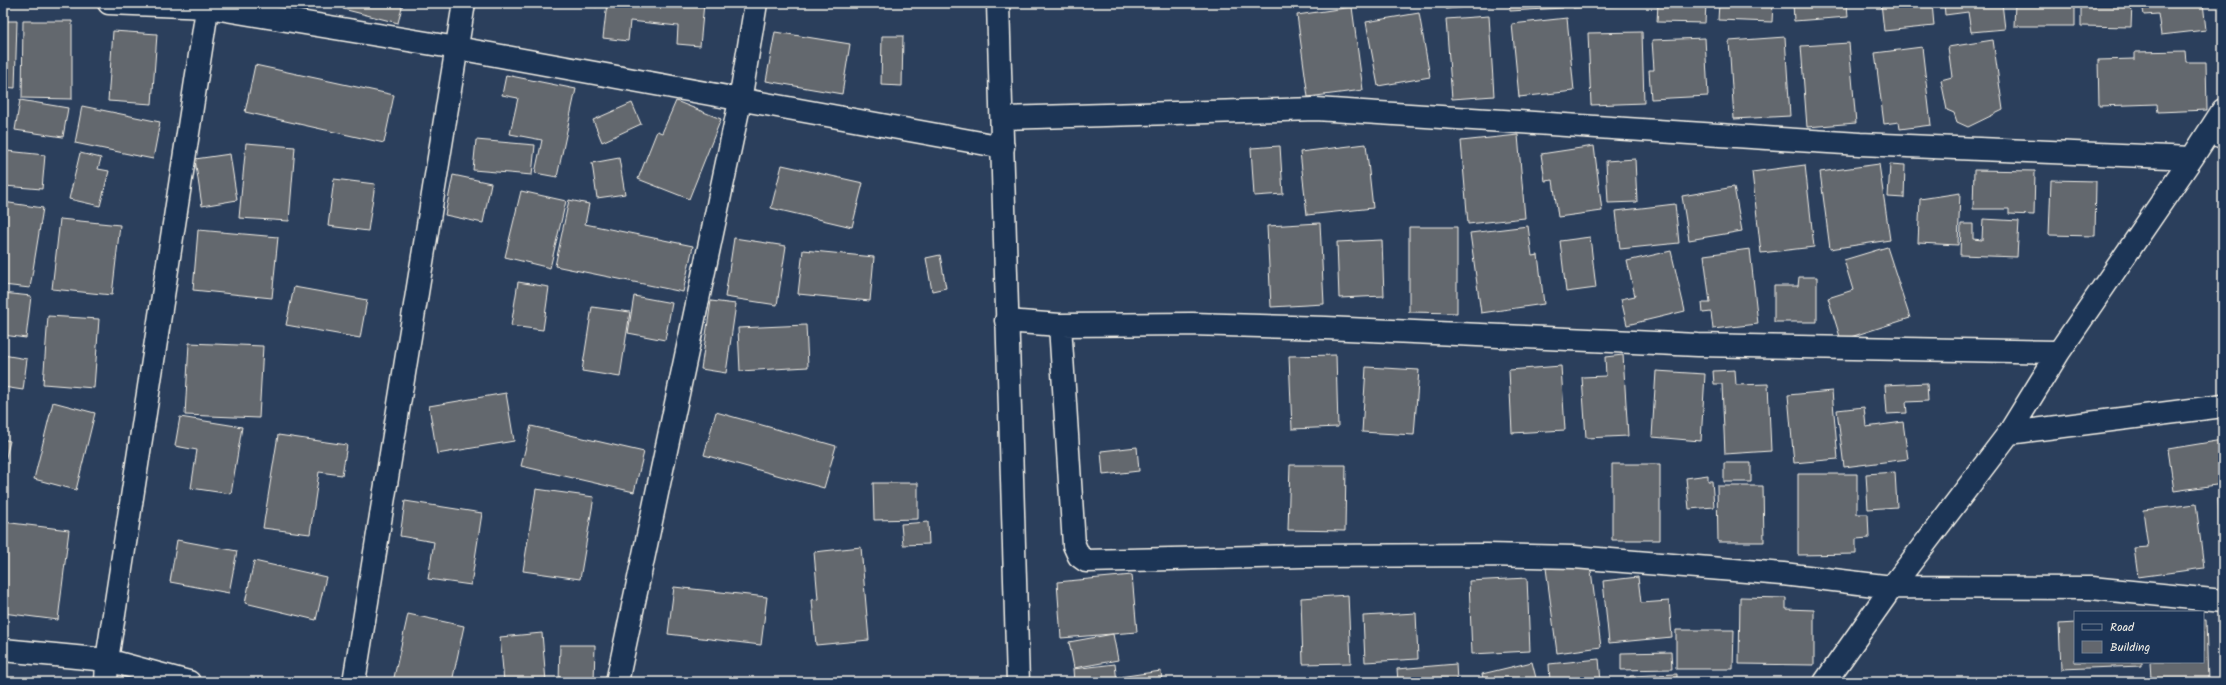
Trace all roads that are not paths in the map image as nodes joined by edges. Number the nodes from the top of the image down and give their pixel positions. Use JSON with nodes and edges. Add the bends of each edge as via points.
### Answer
{"nodes":[{"id":1,"x":109,"y":3,"type":"edge"},
{"id":2,"x":464,"y":3,"type":"edge"},
{"id":3,"x":756,"y":3,"type":"edge"},
{"id":4,"x":998,"y":3,"type":"edge"},
{"id":5,"x":208,"y":5,"type":"edge"},
{"id":6,"x":457,"y":48,"type":"junction"},
{"id":7,"x":740,"y":101,"type":"junction"},
{"id":8,"x":2223,"y":110,"type":"edge"},
{"id":9,"x":1002,"y":118,"type":"junction"},
{"id":10,"x":2215,"y":138,"type":"edge"},
{"id":11,"x":1003,"y":147,"type":"junction"},
{"id":12,"x":2192,"y":158,"type":"junction"},
{"id":13,"x":1006,"y":321,"type":"junction"},
{"id":14,"x":1060,"y":325,"type":"junction"},
{"id":15,"x":2059,"y":352,"type":"junction"},
{"id":16,"x":2223,"y":406,"type":"edge"},
{"id":17,"x":2009,"y":433,"type":"junction"},
{"id":18,"x":1892,"y":587,"type":"junction"},
{"id":19,"x":2223,"y":601,"type":"edge"},
{"id":20,"x":3,"y":650,"type":"edge"},
{"id":21,"x":107,"y":660,"type":"junction"},
{"id":22,"x":106,"y":682,"type":"edge"},
{"id":23,"x":189,"y":682,"type":"edge"},
{"id":24,"x":354,"y":682,"type":"edge"},
{"id":25,"x":617,"y":682,"type":"edge"},
{"id":26,"x":1018,"y":682,"type":"edge"},
{"id":27,"x":1825,"y":682,"type":"edge"}],
"edges":[{"from":1,"to":5,"type":"street"},
{"from":2,"to":6,"type":"street"},
{"from":3,"to":7,"type":"street"},
{"from":4,"to":9,"type":"street"},
{"from":5,"to":6,"type":"street"},
{"from":5,"to":21,"type":"street"},
{"from":6,"to":7,"type":"street"},
{"from":6,"to":24,"type":"street"},
{"from":7,"to":11,"type":"street"},
{"from":7,"to":25,"type":"street"},
{"from":8,"to":10,"type":"street"},
{"from":9,"to":11,"type":"street"},
{"from":9,"to":12,"type":"street","via":[[1316,109],[1860,144]]},
{"from":10,"to":12,"type":"street"},
{"from":11,"to":13,"type":"street"},
{"from":12,"to":15,"type":"street"},
{"from":13,"to":14,"type":"street"},
{"from":13,"to":26,"type":"street"},
{"from":14,"to":15,"type":"street","via":[[1192,324],[1698,345]]},
{"from":14,"to":18,"type":"street","via":[[1074,545],[1079,556],[1086,561],[1303,556],[1574,557],[1768,572]]},
{"from":15,"to":17,"type":"street"},
{"from":16,"to":17,"type":"street"},
{"from":17,"to":18,"type":"street"},
{"from":18,"to":19,"type":"street","via":[[2092,588]]},
{"from":18,"to":27,"type":"street"},
{"from":20,"to":21,"type":"street"},
{"from":21,"to":22,"type":"street"},
{"from":21,"to":23,"type":"street"}]}
